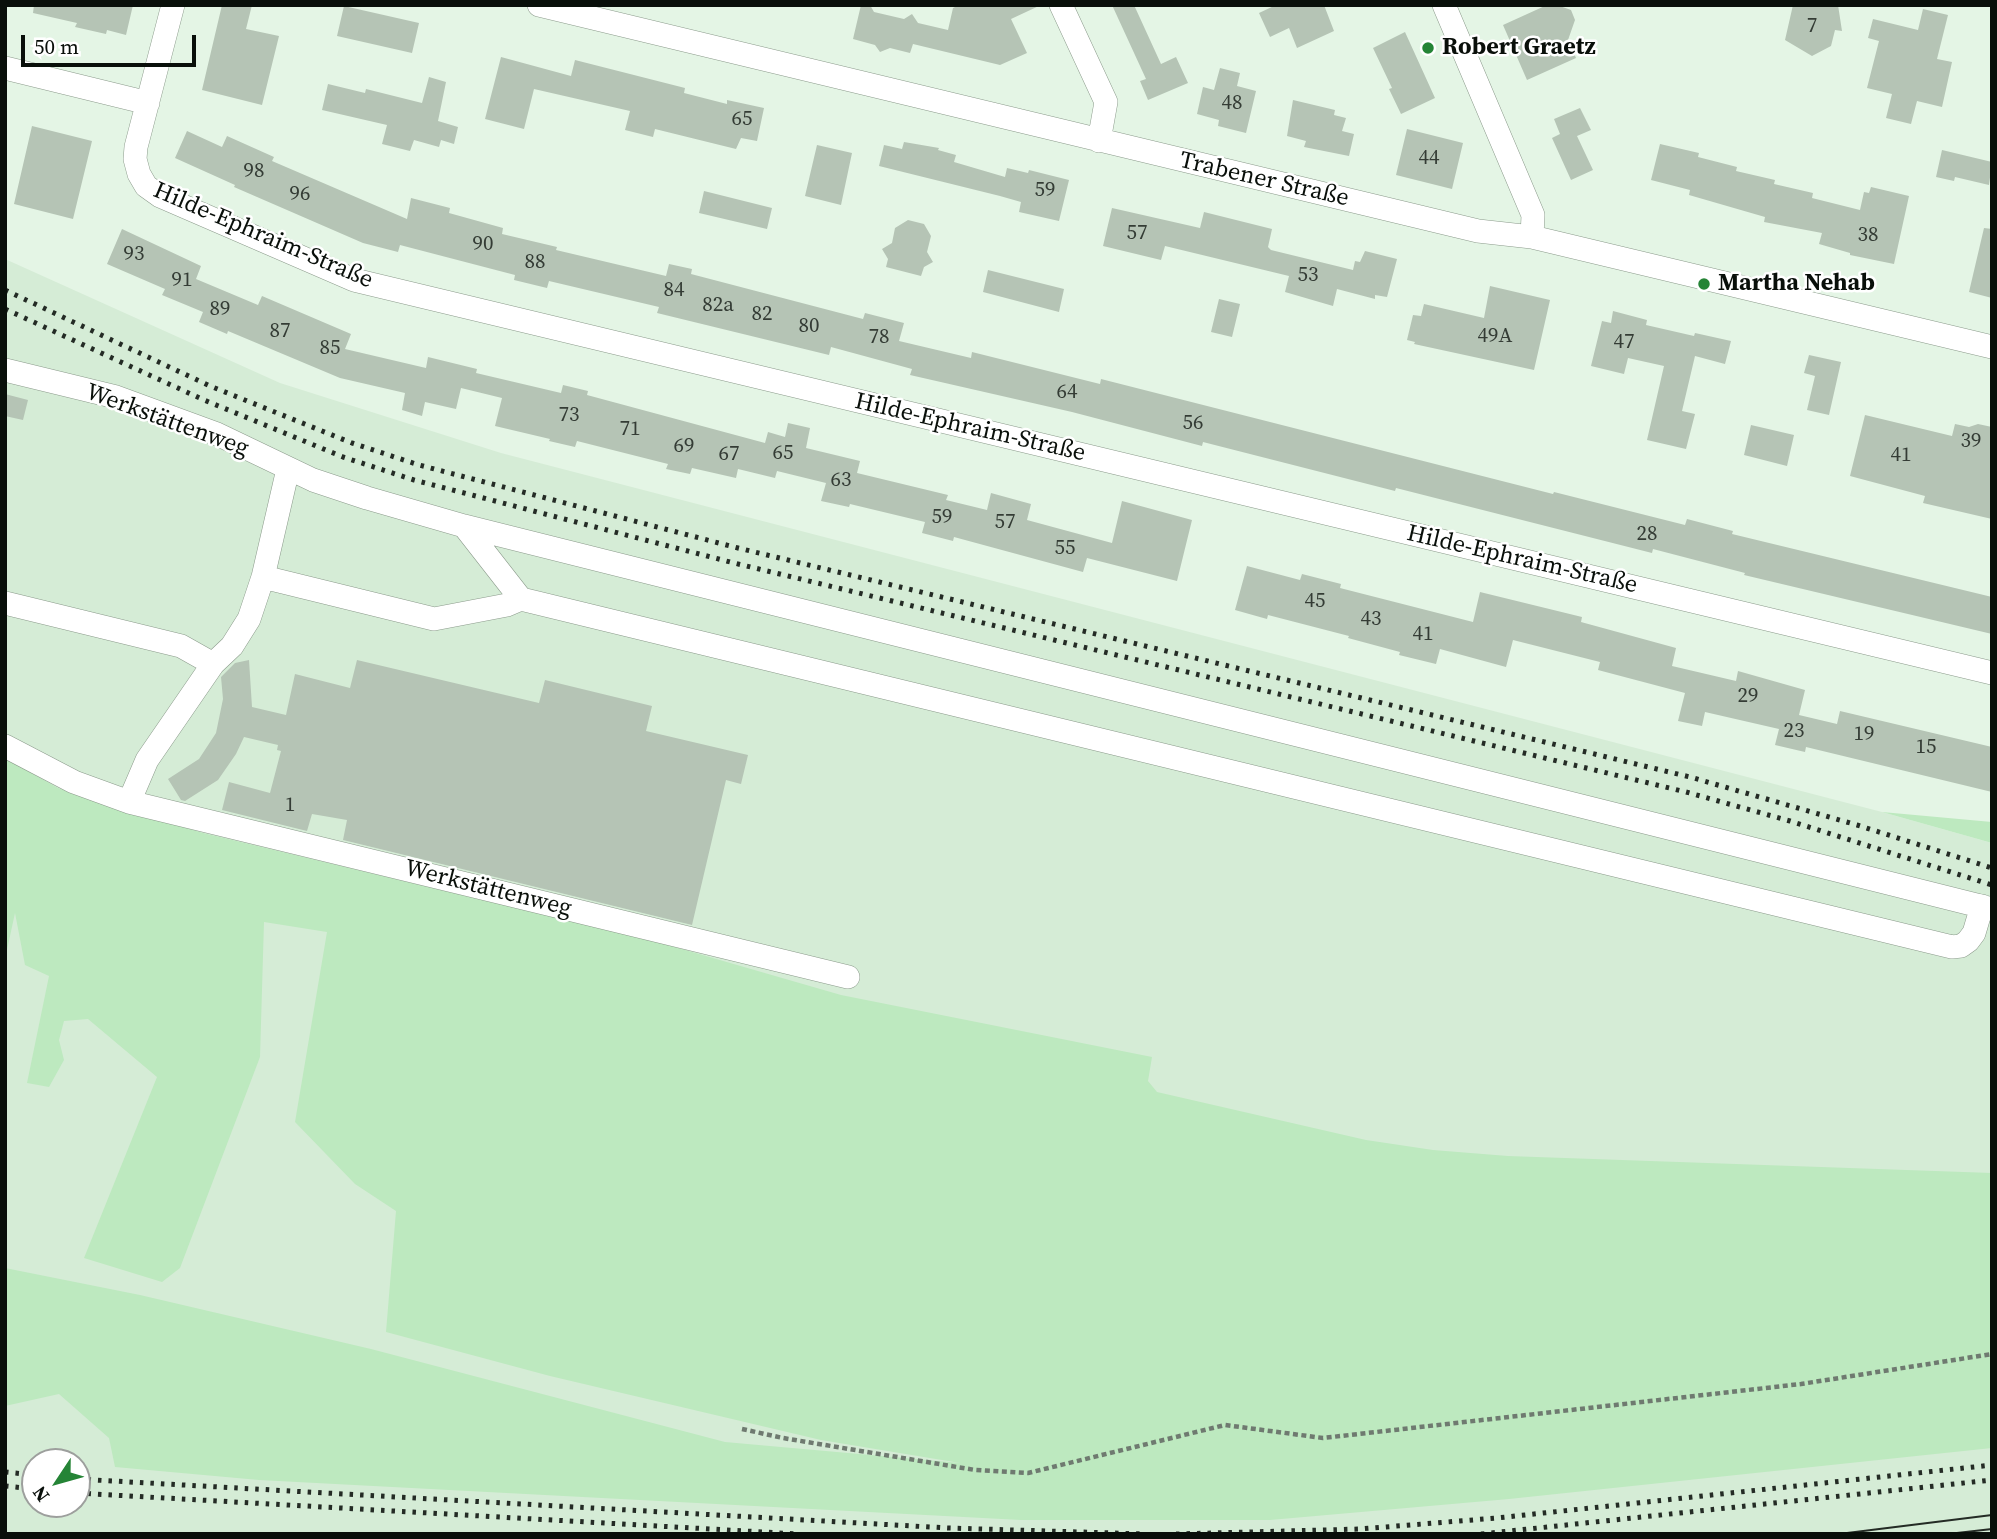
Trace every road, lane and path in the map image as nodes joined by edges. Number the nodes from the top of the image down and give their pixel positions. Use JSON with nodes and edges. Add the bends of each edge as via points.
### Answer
{"nodes":[{"id":1,"x":173,"y":5,"type":"edge"},
{"id":2,"x":539,"y":5,"type":"edge"},
{"id":3,"x":1061,"y":5,"type":"edge"},
{"id":4,"x":1444,"y":5,"type":"edge"},
{"id":5,"x":5,"y":68,"type":"edge"},
{"id":6,"x":148,"y":103,"type":"junction"},
{"id":7,"x":1099,"y":141,"type":"junction"},
{"id":8,"x":1532,"y":237,"type":"junction"},
{"id":9,"x":1992,"y":347,"type":"edge"},
{"id":10,"x":5,"y":370,"type":"edge"},
{"id":11,"x":288,"y":468,"type":"junction"},
{"id":12,"x":464,"y":526,"type":"junction"},
{"id":13,"x":263,"y":577,"type":"junction"},
{"id":14,"x":522,"y":599,"type":"junction"},
{"id":15,"x":5,"y":603,"type":"edge"},
{"id":16,"x":213,"y":664,"type":"junction"},
{"id":17,"x":1992,"y":673,"type":"edge"},
{"id":18,"x":5,"y":747,"type":"edge"},
{"id":19,"x":129,"y":802,"type":"junction"},
{"id":20,"x":1987,"y":908,"type":"edge"},
{"id":21,"x":848,"y":977,"type":"dead end"},
{"id":22,"x":1992,"y":1354,"type":"edge"},
{"id":23,"x":743,"y":1429,"type":"dead end"}],
"edges":[{"from":1,"to":6,"type":"street","name":"Hilde-Ephraim-Straße"},
{"from":2,"to":7,"type":"street","name":"Trabener Straße"},
{"from":3,"to":7,"type":"street","via":[[1105,102]]},
{"from":4,"to":8,"type":"street","via":[[1533,215]]},
{"from":5,"to":6,"type":"street"},
{"from":6,"to":17,"type":"street","name":"Hilde-Ephraim-Straße","via":[[135,159],[146,186],[159,196],[354,280]]},
{"from":7,"to":8,"type":"street","name":"Trabener Straße","via":[[1478,231]]},
{"from":8,"to":9,"type":"street","name":"Trabener Straße"},
{"from":10,"to":11,"type":"street","name":"Werkstättenweg","via":[[116,397],[217,434]]},
{"from":11,"to":12,"type":"street","name":"Werkstättenweg","via":[[367,498]]},
{"from":11,"to":13,"type":"street"},
{"from":12,"to":14,"type":"street"},
{"from":12,"to":20,"type":"street","name":"Werkstättenweg"},
{"from":13,"to":14,"type":"street","via":[[434,619]]},
{"from":13,"to":16,"type":"street","via":[[249,620]]},
{"from":14,"to":20,"type":"street","via":[[1952,947],[1968,941]]},
{"from":15,"to":16,"type":"street","via":[[181,646]]},
{"from":16,"to":19,"type":"street","via":[[147,760]]},
{"from":18,"to":19,"type":"street","name":"Werkstättenweg","via":[[74,782]]},
{"from":19,"to":21,"type":"street","name":"Werkstättenweg"},
{"from":22,"to":23,"type":"path","via":[[1801,1384],[1322,1438],[1225,1425],[1028,1473],[975,1470]]}]}
